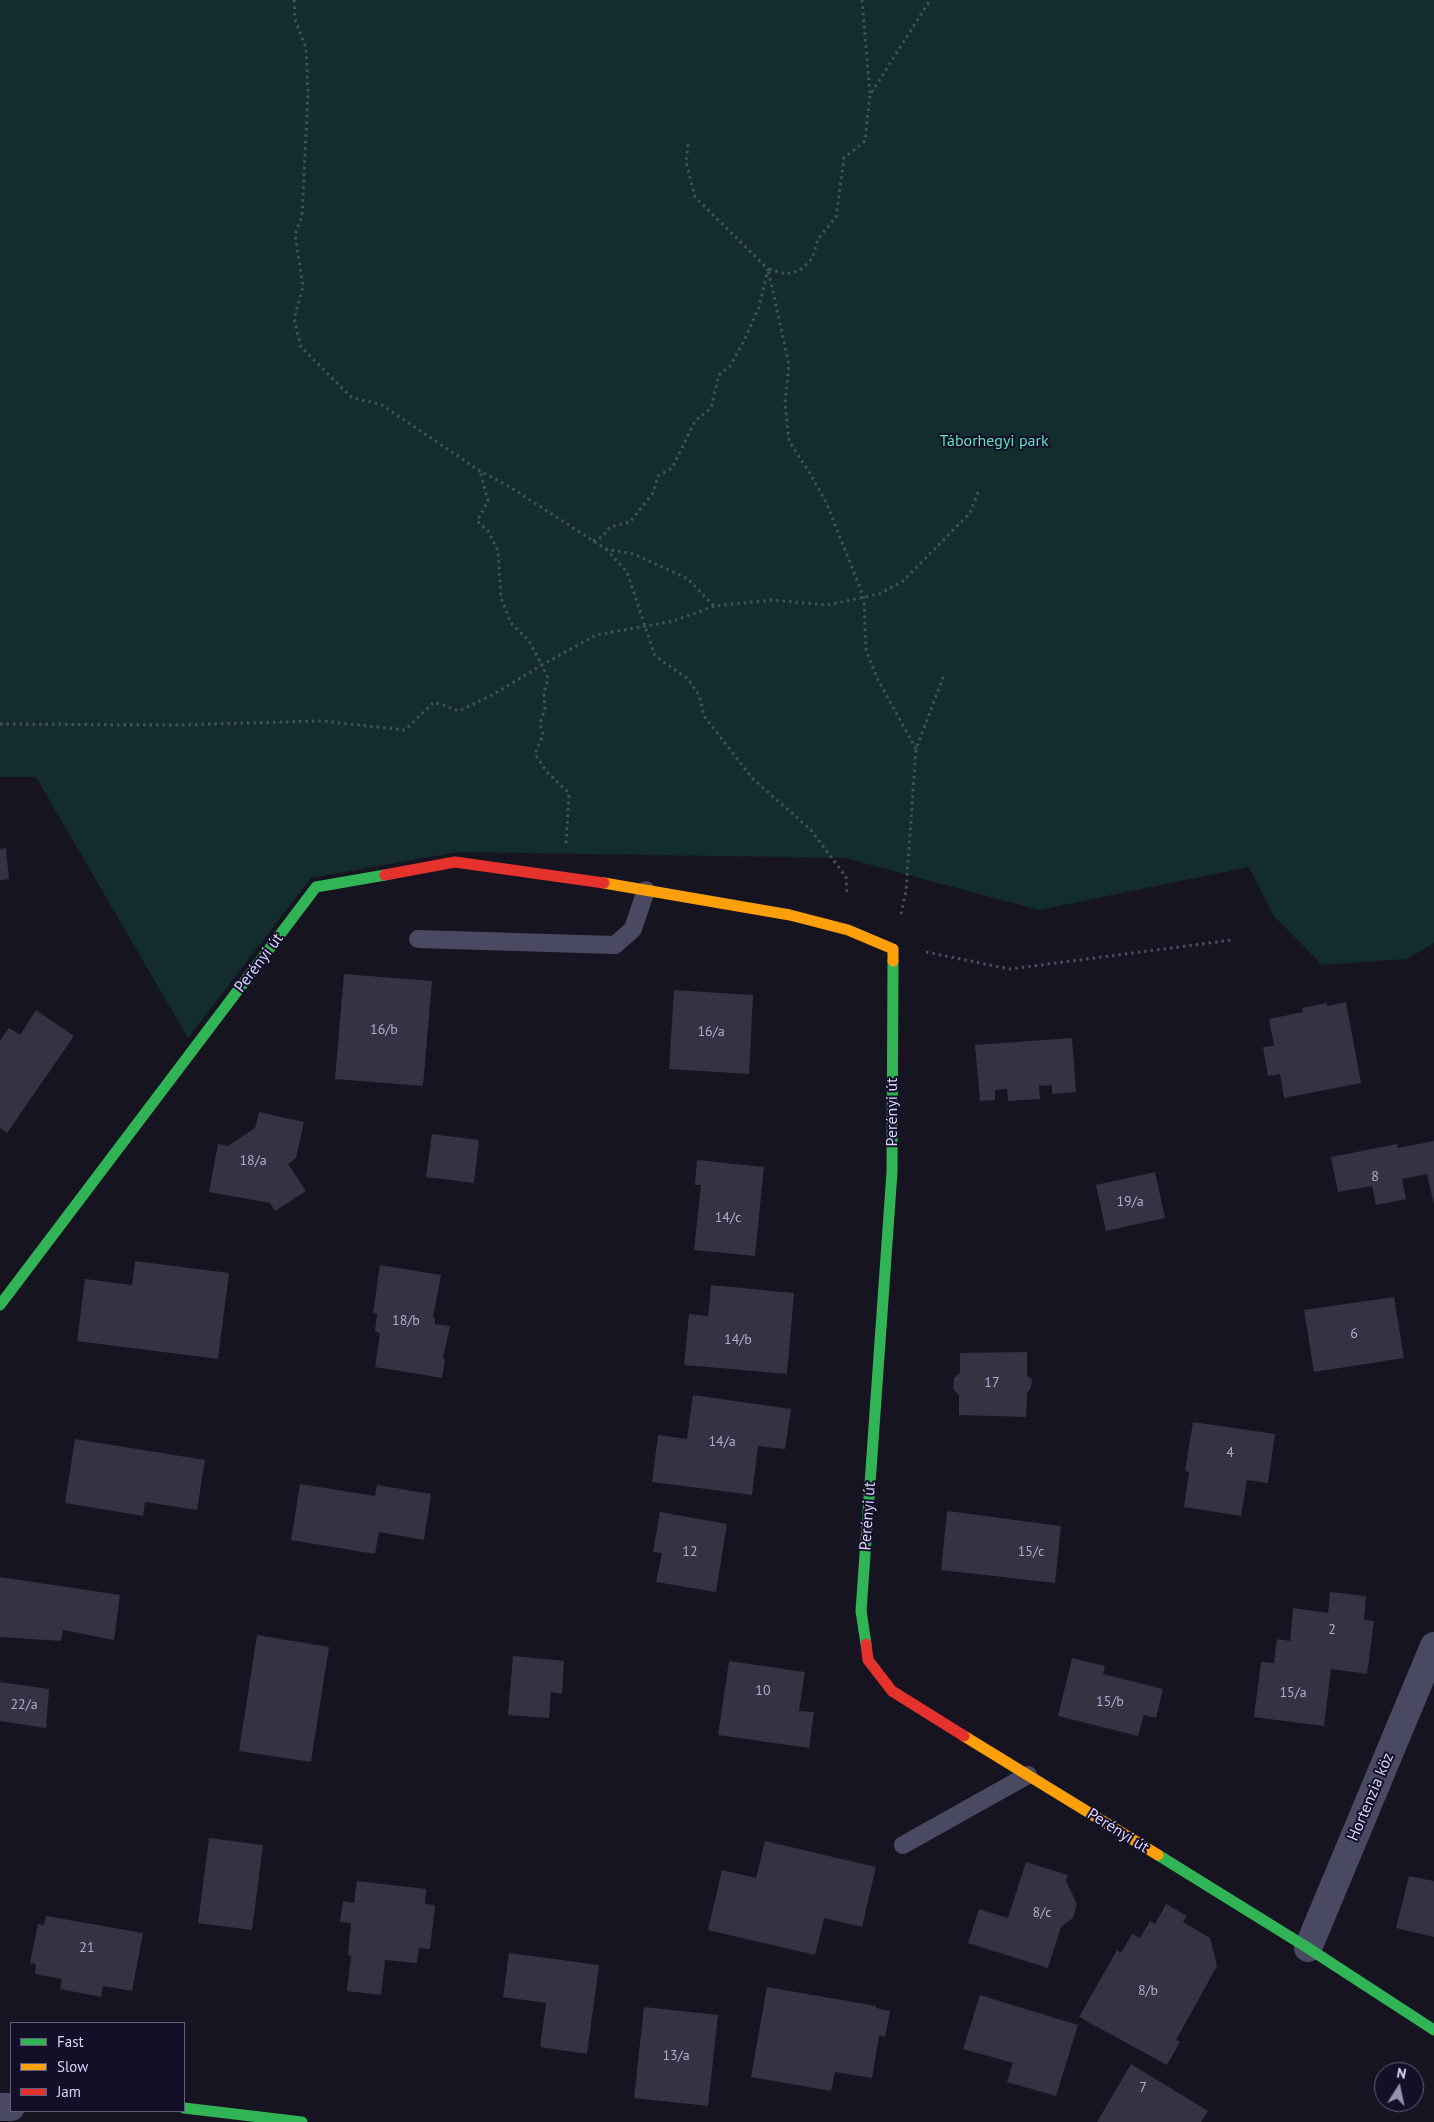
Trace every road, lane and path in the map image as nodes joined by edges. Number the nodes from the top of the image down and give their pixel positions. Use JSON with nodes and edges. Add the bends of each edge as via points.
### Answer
{"nodes":[{"id":1,"x":294,"y":0,"type":"edge"},
{"id":2,"x":862,"y":0,"type":"edge"},
{"id":3,"x":930,"y":0,"type":"edge"},
{"id":4,"x":870,"y":95,"type":"junction"},
{"id":5,"x":688,"y":144,"type":"dead end"},
{"id":6,"x":768,"y":269,"type":"junction"},
{"id":7,"x":480,"y":471,"type":"junction"},
{"id":8,"x":978,"y":492,"type":"dead end"},
{"id":9,"x":593,"y":541,"type":"junction"},
{"id":10,"x":606,"y":549,"type":"junction"},
{"id":11,"x":864,"y":598,"type":"junction"},
{"id":12,"x":714,"y":606,"type":"junction"},
{"id":13,"x":644,"y":627,"type":"junction"},
{"id":14,"x":542,"y":665,"type":"junction"},
{"id":15,"x":944,"y":675,"type":"dead end"},
{"id":16,"x":0,"y":724,"type":"edge"},
{"id":17,"x":916,"y":749,"type":"junction"},
{"id":18,"x":565,"y":876,"type":"junction"},
{"id":19,"x":646,"y":890,"type":"junction"},
{"id":20,"x":848,"y":930,"type":"junction"},
{"id":21,"x":418,"y":939,"type":"dead end"},
{"id":22,"x":1232,"y":940,"type":"dead end"},
{"id":23,"x":893,"y":948,"type":"junction"},
{"id":24,"x":0,"y":1304,"type":"edge"},
{"id":25,"x":1434,"y":1646,"type":"edge"},
{"id":26,"x":1028,"y":1775,"type":"junction"},
{"id":27,"x":903,"y":1845,"type":"dead end"},
{"id":28,"x":1308,"y":1948,"type":"junction"},
{"id":29,"x":1434,"y":2030,"type":"edge"},
{"id":30,"x":185,"y":2108,"type":"edge"},
{"id":31,"x":302,"y":2122,"type":"edge"}],
"edges":[{"from":1,"to":7,"type":"path","via":[[295,19],[306,48],[308,94],[302,216],[295,234],[303,287],[294,319],[301,347],[351,397],[382,405]]},
{"from":2,"to":4,"type":"path"},
{"from":3,"to":4,"type":"path"},
{"from":4,"to":6,"type":"path","via":[[865,141],[844,158],[836,217],[818,239],[812,258],[800,271],[786,274]]},
{"from":5,"to":6,"type":"path","via":[[686,162],[695,197]]},
{"from":6,"to":9,"type":"path","via":[[759,307],[730,366],[719,375],[711,408],[695,421],[672,468],[658,476],[652,493],[630,522],[610,527]]},
{"from":6,"to":11,"type":"path","via":[[789,365],[785,402],[789,441],[826,502]]},
{"from":7,"to":9,"type":"path"},
{"from":7,"to":14,"type":"path","via":[[488,501],[477,521],[488,531],[498,551],[501,598],[511,623],[529,641]]},
{"from":8,"to":11,"type":"path","via":[[970,513],[903,581]]},
{"from":9,"to":10,"type":"path"},
{"from":10,"to":12,"type":"path","via":[[634,554],[688,579]]},
{"from":10,"to":13,"type":"path","via":[[627,572]]},
{"from":11,"to":12,"type":"path","via":[[826,605],[772,600]]},
{"from":11,"to":17,"type":"path","via":[[866,650],[877,678]]},
{"from":12,"to":13,"type":"path","via":[[674,621]]},
{"from":13,"to":14,"type":"path","via":[[596,635]]},
{"from":13,"to":20,"type":"path","via":[[655,656],[688,679],[699,695],[704,716],[753,779],[811,830],[846,877]]},
{"from":14,"to":16,"type":"path","via":[[459,711],[434,702],[406,730],[322,721],[174,725]]},
{"from":14,"to":18,"type":"path","via":[[548,678],[540,723],[543,735],[535,754],[547,772],[569,793]]},
{"from":15,"to":17,"type":"path"},
{"from":17,"to":23,"type":"path","via":[[906,891]]},
{"from":18,"to":19,"type":"street","name":"Perényi út"},
{"from":18,"to":24,"type":"street","name":"Perényi út","via":[[455,862],[316,887]]},
{"from":19,"to":20,"type":"street","name":"Perényi út","via":[[790,915]]},
{"from":19,"to":21,"type":"lane","via":[[633,929],[616,945]]},
{"from":20,"to":23,"type":"street","name":"Perényi út"},
{"from":22,"to":23,"type":"path","via":[[1010,968]]},
{"from":23,"to":26,"type":"street","name":"Perényi út","via":[[892,1172],[861,1611],[868,1660],[892,1692]]},
{"from":25,"to":28,"type":"street","name":"Hortenzia köz"},
{"from":26,"to":27,"type":"lane"},
{"from":26,"to":28,"type":"street","name":"Perényi út"},
{"from":28,"to":29,"type":"street","name":"Perényi út"},
{"from":30,"to":31,"type":"street"}]}
